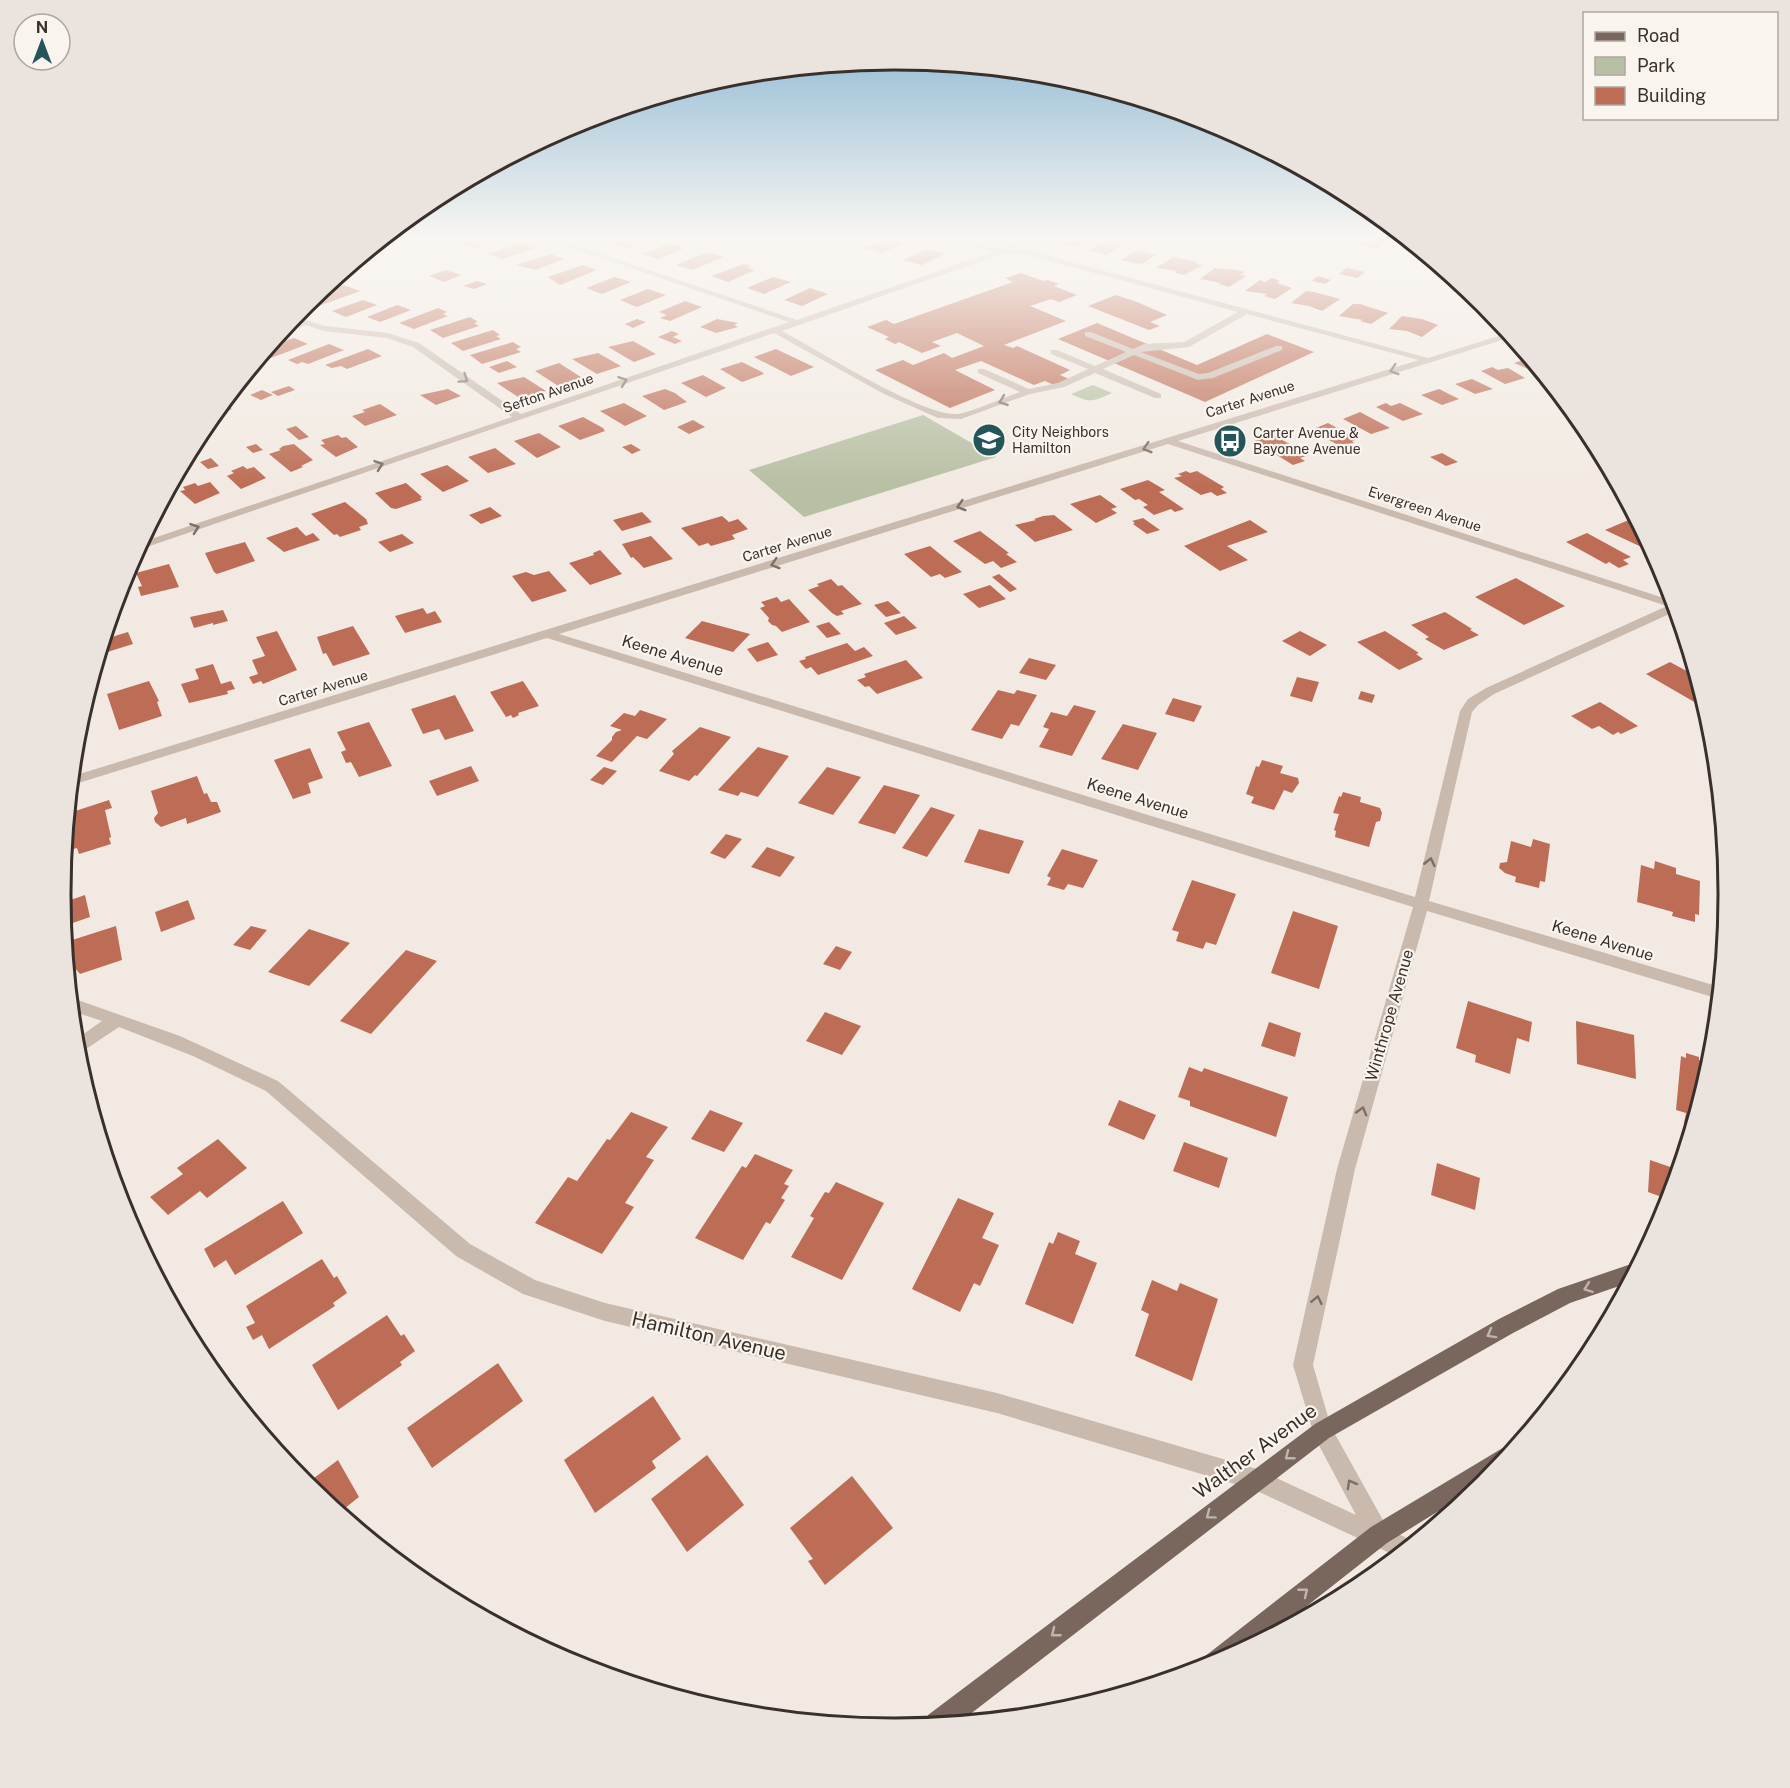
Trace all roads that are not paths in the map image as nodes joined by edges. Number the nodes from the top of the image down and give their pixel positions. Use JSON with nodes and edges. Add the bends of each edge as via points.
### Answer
{"nodes":[{"id":1,"x":788,"y":319,"type":"edge"},
{"id":2,"x":803,"y":319,"type":"edge"},
{"id":3,"x":1231,"y":319,"type":"edge"},
{"id":4,"x":1277,"y":319,"type":"edge"},
{"id":5,"x":796,"y":322,"type":"junction"},
{"id":6,"x":305,"y":323,"type":"joint"},
{"id":7,"x":301,"y":324,"type":"edge"},
{"id":8,"x":774,"y":330,"type":"junction"},
{"id":9,"x":1088,"y":334,"type":"dead end"},
{"id":10,"x":1501,"y":338,"type":"edge"},
{"id":11,"x":1279,"y":348,"type":"dead end"},
{"id":12,"x":1054,"y":352,"type":"dead end"},
{"id":13,"x":1132,"y":353,"type":"junction"},
{"id":14,"x":1427,"y":360,"type":"junction"},
{"id":15,"x":1095,"y":370,"type":"junction"},
{"id":16,"x":981,"y":371,"type":"dead end"},
{"id":17,"x":1028,"y":392,"type":"junction"},
{"id":18,"x":1158,"y":396,"type":"dead end"},
{"id":19,"x":519,"y":417,"type":"junction"},
{"id":20,"x":1167,"y":441,"type":"junction"},
{"id":21,"x":150,"y":543,"type":"edge"},
{"id":22,"x":1665,"y":603,"type":"edge"},
{"id":23,"x":1668,"y":609,"type":"edge"},
{"id":24,"x":546,"y":634,"type":"junction"},
{"id":25,"x":80,"y":778,"type":"edge"},
{"id":26,"x":1420,"y":904,"type":"junction"},
{"id":27,"x":1712,"y":991,"type":"edge"},
{"id":28,"x":80,"y":1007,"type":"edge"},
{"id":29,"x":117,"y":1019,"type":"junction"},
{"id":30,"x":85,"y":1042,"type":"edge"},
{"id":31,"x":1625,"y":1275,"type":"edge"},
{"id":32,"x":1322,"y":1431,"type":"junction"},
{"id":33,"x":1480,"y":1473,"type":"edge"},
{"id":34,"x":1257,"y":1480,"type":"junction"},
{"id":35,"x":1379,"y":1535,"type":"junction"},
{"id":36,"x":1398,"y":1545,"type":"edge"},
{"id":37,"x":1248,"y":1638,"type":"edge"},
{"id":38,"x":947,"y":1716,"type":"edge"}],
"edges":[{"from":1,"to":5,"type":"street"},
{"from":2,"to":5,"type":"street","name":"Sefton Avenue"},
{"from":3,"to":13,"type":"street","via":[[1186,345],[1144,347]]},
{"from":4,"to":14,"type":"street"},
{"from":5,"to":8,"type":"street","name":"Sefton Avenue"},
{"from":6,"to":7,"type":"street"},
{"from":6,"to":19,"type":"street","one_way":true,"via":[[376,333],[410,343]]},
{"from":17,"to":8,"type":"street","one_way":true,"via":[[958,417],[938,415],[887,392]]},
{"from":19,"to":8,"type":"street","name":"Sefton Avenue","one_way":true},
{"from":9,"to":13,"type":"street"},
{"from":10,"to":14,"type":"street","name":"Carter Avenue"},
{"from":11,"to":13,"type":"street","via":[[1210,376],[1198,377]]},
{"from":12,"to":15,"type":"street"},
{"from":13,"to":15,"type":"street"},
{"from":14,"to":20,"type":"street","name":"Carter Avenue","one_way":true},
{"from":15,"to":17,"type":"street","via":[[1061,386]]},
{"from":15,"to":18,"type":"street"},
{"from":16,"to":17,"type":"street"},
{"from":21,"to":19,"type":"street","name":"Sefton Avenue","one_way":true},
{"from":20,"to":22,"type":"street","name":"Evergreen Avenue"},
{"from":20,"to":24,"type":"street","name":"Carter Avenue","one_way":true},
{"from":26,"to":23,"type":"street","name":"Winthrope Avenue","one_way":true,"via":[[1464,719],[1473,702]]},
{"from":24,"to":25,"type":"street","name":"Carter Avenue"},
{"from":24,"to":26,"type":"street","name":"Keene Avenue"},
{"from":26,"to":27,"type":"street","name":"Keene Avenue"},
{"from":32,"to":26,"type":"street","name":"Winthrope Avenue","one_way":true,"via":[[1303,1365],[1346,1169]]},
{"from":28,"to":29,"type":"street","name":"Hamilton Avenue"},
{"from":29,"to":30,"type":"street"},
{"from":29,"to":34,"type":"street","name":"Hamilton Avenue","via":[[198,1049],[272,1086],[463,1250],[530,1288],[605,1312],[998,1403]]},
{"from":31,"to":32,"type":"main road","name":"Walther Avenue","one_way":true,"via":[[1565,1296],[1506,1326]]},
{"from":32,"to":34,"type":"main road","name":"Walther Avenue","one_way":true},
{"from":35,"to":32,"type":"street","name":"Winthrope Avenue","one_way":true},
{"from":33,"to":35,"type":"main road"},
{"from":34,"to":35,"type":"street","name":"Hamilton Avenue"},
{"from":34,"to":38,"type":"main road","name":"Walther Avenue","one_way":true},
{"from":35,"to":36,"type":"street","name":"Hamilton Avenue"},
{"from":37,"to":35,"type":"main road","one_way":true}]}
